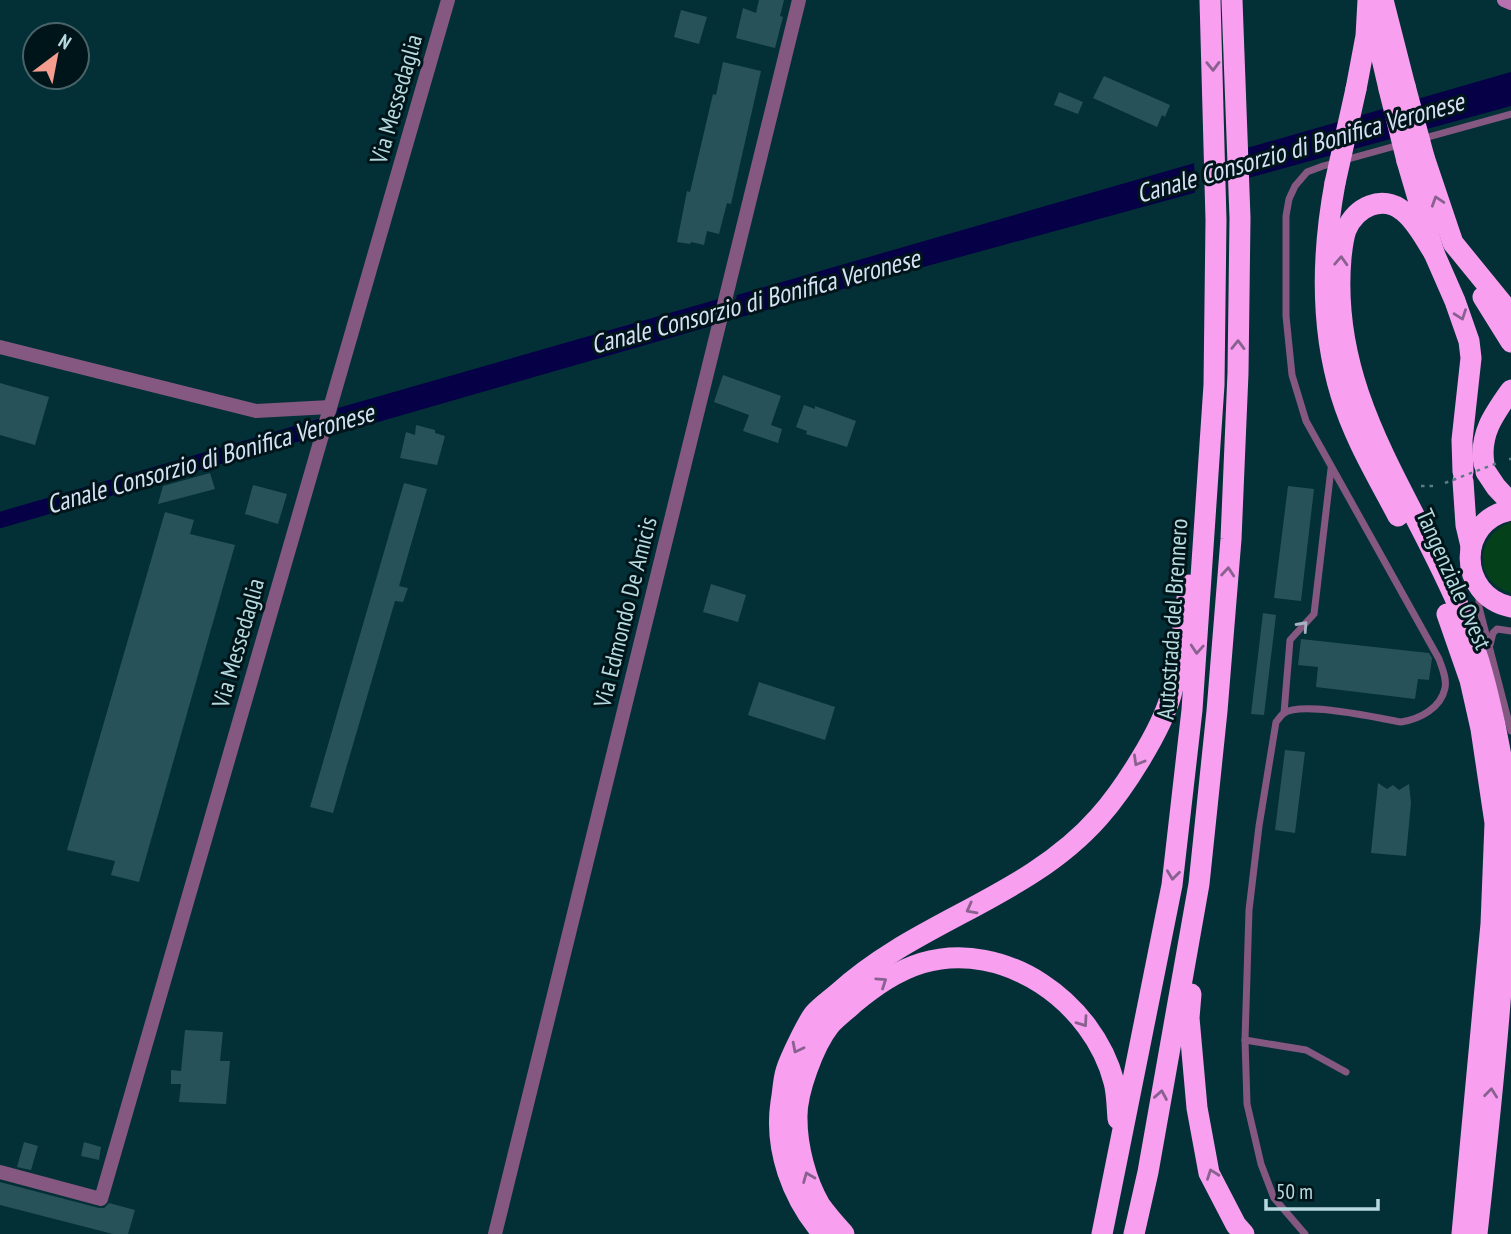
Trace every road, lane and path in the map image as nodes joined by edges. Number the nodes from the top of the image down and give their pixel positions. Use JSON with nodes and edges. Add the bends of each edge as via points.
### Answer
{"nodes":[{"id":1,"x":448,"y":0,"type":"edge"},
{"id":2,"x":799,"y":0,"type":"edge"},
{"id":3,"x":1210,"y":0,"type":"edge"},
{"id":4,"x":1232,"y":0,"type":"edge"},
{"id":5,"x":1504,"y":0,"type":"edge"},
{"id":6,"x":1373,"y":1,"type":"edge"},
{"id":7,"x":1511,"y":3,"type":"edge"},
{"id":8,"x":1511,"y":114,"type":"edge"},
{"id":9,"x":1444,"y":248,"type":"junction"},
{"id":10,"x":1511,"y":314,"type":"edge"},
{"id":11,"x":1511,"y":342,"type":"edge"},
{"id":12,"x":0,"y":346,"type":"edge"},
{"id":13,"x":1214,"y":385,"type":"junction"},
{"id":14,"x":1511,"y":390,"type":"edge"},
{"id":15,"x":1511,"y":406,"type":"edge"},
{"id":16,"x":330,"y":407,"type":"junction"},
{"id":17,"x":1488,"y":424,"type":"junction"},
{"id":18,"x":1490,"y":466,"type":"junction"},
{"id":19,"x":1331,"y":468,"type":"junction"},
{"id":20,"x":1457,"y":478,"type":"junction"},
{"id":21,"x":1421,"y":486,"type":"dead end"},
{"id":22,"x":1435,"y":486,"type":"dead end"},
{"id":23,"x":1511,"y":503,"type":"edge"},
{"id":24,"x":1511,"y":510,"type":"edge"},
{"id":25,"x":1471,"y":546,"type":"junction"},
{"id":26,"x":1479,"y":586,"type":"junction"},
{"id":27,"x":1510,"y":609,"type":"edge"},
{"id":28,"x":1511,"y":631,"type":"edge"},
{"id":29,"x":1490,"y":646,"type":"junction"},
{"id":30,"x":1284,"y":713,"type":"junction"},
{"id":31,"x":1511,"y":731,"type":"edge"},
{"id":32,"x":1199,"y":884,"type":"junction"},
{"id":33,"x":1245,"y":1040,"type":"junction"},
{"id":34,"x":1346,"y":1072,"type":"dead end"},
{"id":35,"x":0,"y":1171,"type":"edge"},
{"id":36,"x":495,"y":1234,"type":"edge"},
{"id":37,"x":823,"y":1234,"type":"edge"},
{"id":38,"x":844,"y":1234,"type":"edge"},
{"id":39,"x":1101,"y":1234,"type":"edge"},
{"id":40,"x":1134,"y":1234,"type":"edge"},
{"id":41,"x":1244,"y":1234,"type":"edge"},
{"id":42,"x":1305,"y":1234,"type":"edge"},
{"id":43,"x":1462,"y":1234,"type":"edge"},
{"id":44,"x":1477,"y":1234,"type":"edge"}],
"edges":[{"from":1,"to":16,"type":"street","name":"Via Messedaglia"},
{"from":2,"to":36,"type":"street","name":"Via Edmondo De Amicis"},
{"from":3,"to":13,"type":"highway","name":"Autostrada del Brennero","one_way":true,"via":[[1216,220]]},
{"from":32,"to":4,"type":"highway","name":"Autostrada del Brennero","one_way":true,"via":[[1231,540],[1238,373],[1240,218]]},
{"from":5,"to":7,"type":"main road"},
{"from":6,"to":9,"type":"highway","name":"Tangenziale Ovest","bridge":true},
{"from":6,"to":43,"type":"highway","name":"Tangenziale Ovest","bridge":true,"via":[[1335,183],[1324,276],[1341,394],[1369,464],[1418,553],[1456,637],[1481,729],[1491,790],[1495,823],[1492,924]]},
{"from":8,"to":19,"type":"lane","via":[[1323,166],[1307,172],[1295,186],[1286,216],[1286,316],[1292,375],[1306,421]]},
{"from":9,"to":10,"type":"highway","name":"Tangenziale Ovest"},
{"from":9,"to":11,"type":"highway"},
{"from":9,"to":20,"type":"highway","one_way":true,"via":[[1471,358]]},
{"from":44,"to":9,"type":"highway","one_way":true,"via":[[1508,894],[1504,777],[1474,642],[1360,404],[1345,343],[1340,292],[1347,228],[1361,209],[1372,204],[1402,210]]},
{"from":12,"to":16,"type":"street","via":[[257,411]]},
{"from":13,"to":37,"type":"highway","one_way":true,"via":[[1171,696],[1124,784],[1060,856],[988,901],[888,953],[853,979],[814,1015],[786,1069],[778,1126],[788,1175]]},
{"from":13,"to":39,"type":"highway","name":"Autostrada del Brennero","one_way":true,"via":[[1192,710],[1172,885]]},
{"from":14,"to":17,"type":"highway"},
{"from":15,"to":17,"type":"highway"},
{"from":16,"to":35,"type":"street","name":"Via Messedaglia","via":[[102,1199]]},
{"from":17,"to":18,"type":"highway","via":[[1481,449]]},
{"from":18,"to":20,"type":"path","bridge":true},
{"from":18,"to":23,"type":"highway","via":[[1496,487]]},
{"from":30,"to":19,"type":"lane","one_way":true,"via":[[1290,640],[1314,614]]},
{"from":19,"to":30,"type":"lane","via":[[1439,659],[1445,688],[1433,708],[1401,722],[1314,709]]},
{"from":20,"to":25,"type":"highway"},
{"from":21,"to":22,"type":"path"},
{"from":24,"to":25,"type":"highway","via":[[1484,524]]},
{"from":25,"to":26,"type":"highway","via":[[1471,572]]},
{"from":26,"to":27,"type":"highway"},
{"from":26,"to":29,"type":"lane","via":[[1479,607]]},
{"from":28,"to":29,"type":"lane","via":[[1497,629]]},
{"from":29,"to":31,"type":"lane"},
{"from":30,"to":33,"type":"lane","via":[[1276,722],[1259,826],[1249,910]]},
{"from":40,"to":32,"type":"highway","name":"Autostrada del Brennero","one_way":true},
{"from":41,"to":32,"type":"highway","one_way":true,"via":[[1209,1173],[1197,1108],[1189,1018]]},
{"from":33,"to":34,"type":"lane","via":[[1306,1050]]},
{"from":33,"to":42,"type":"lane","via":[[1247,1104],[1261,1164],[1274,1198]]},
{"from":38,"to":39,"type":"highway","one_way":true,"via":[[821,1206],[804,1168],[796,1117],[808,1065],[831,1024],[869,990],[896,972],[954,958],[1006,966],[1032,977],[1081,1017],[1103,1053],[1115,1083],[1118,1119]]}]}
